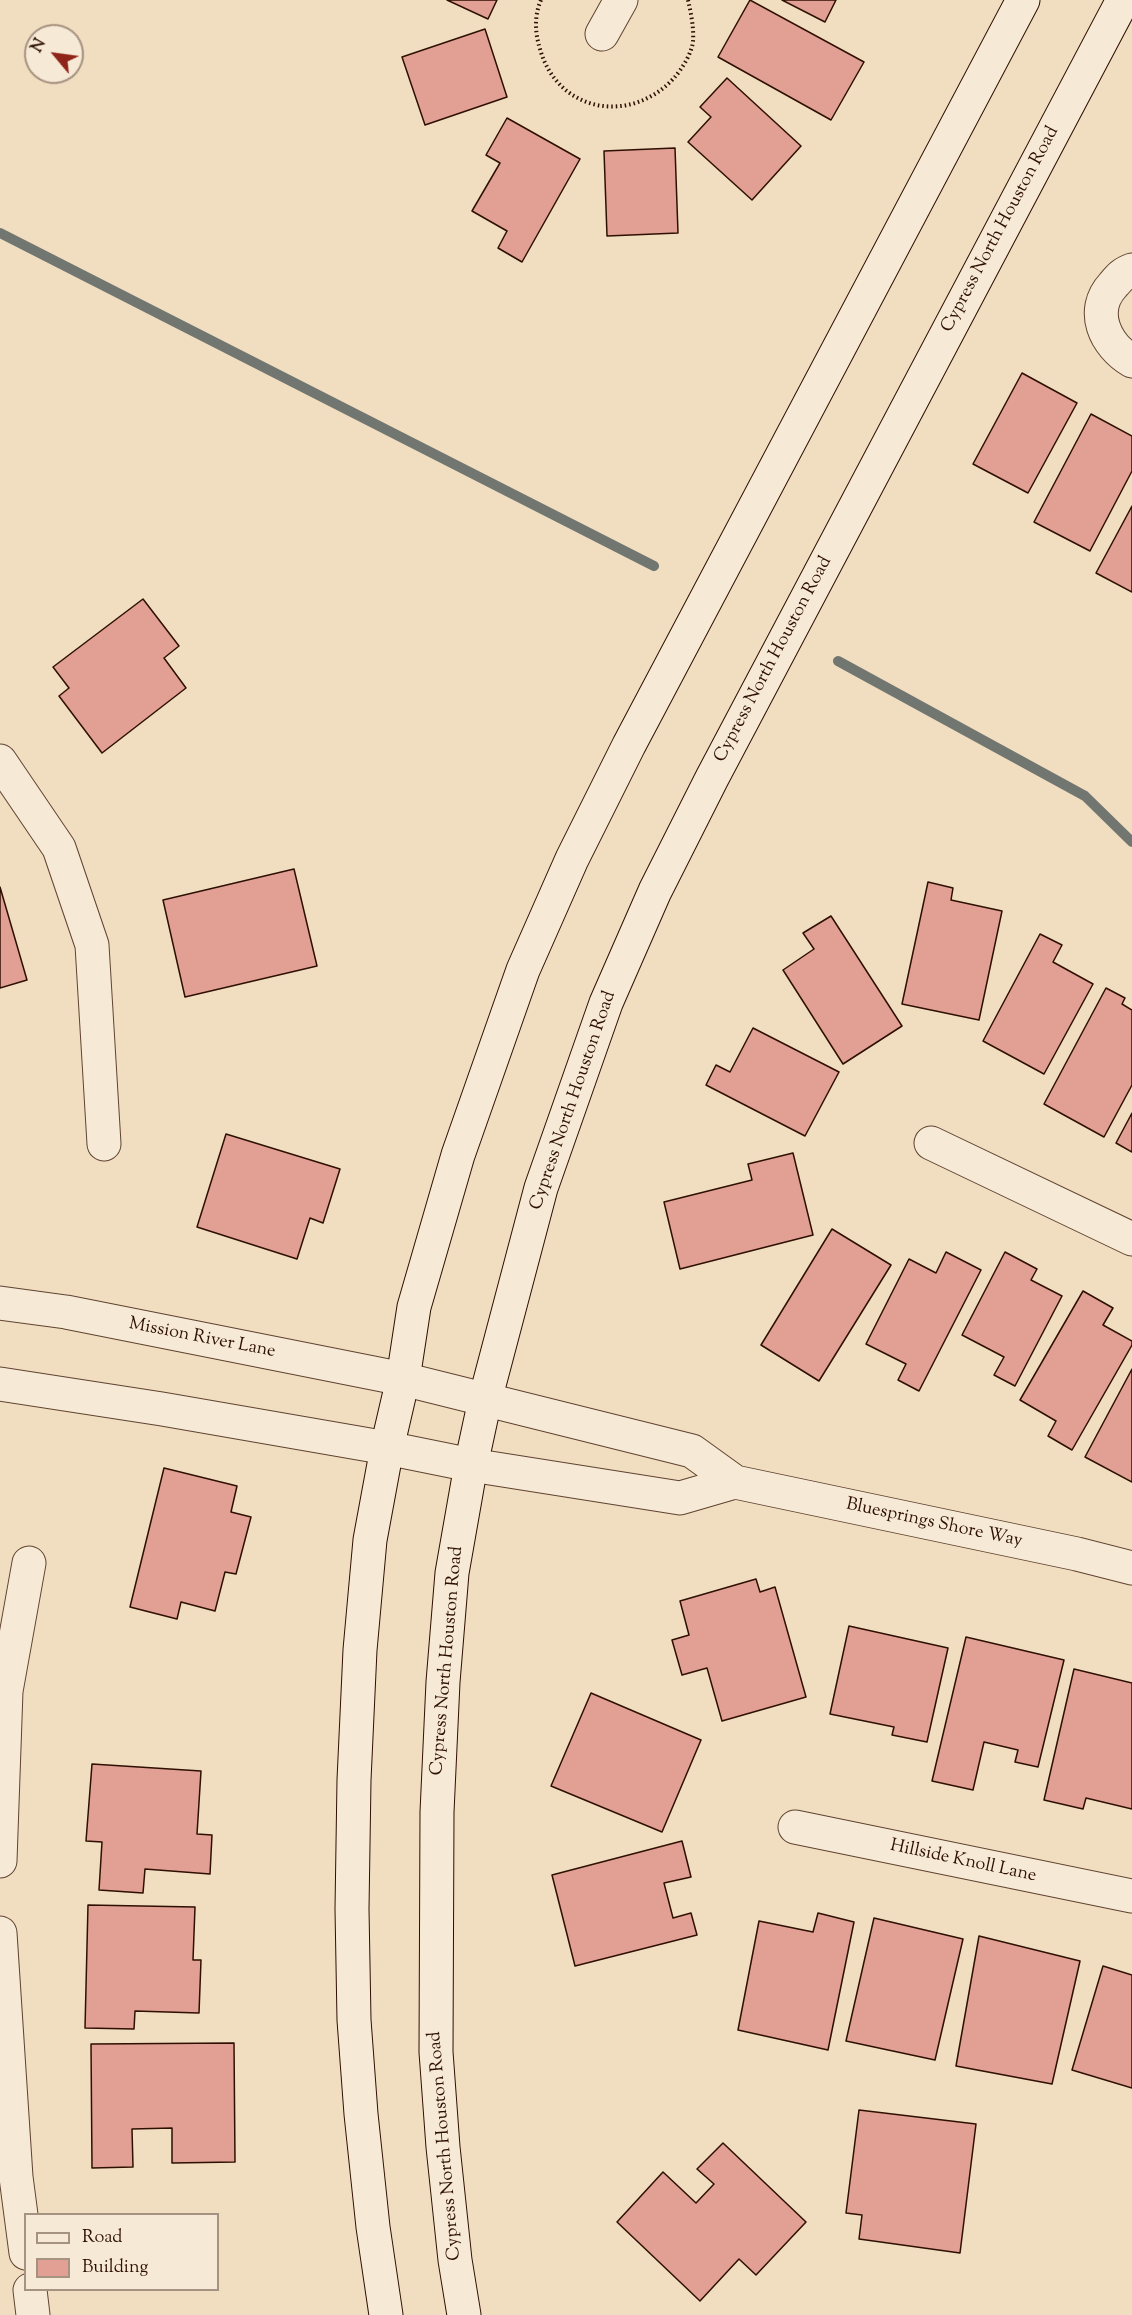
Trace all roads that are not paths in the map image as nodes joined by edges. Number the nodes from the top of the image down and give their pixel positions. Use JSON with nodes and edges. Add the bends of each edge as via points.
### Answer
{"nodes":[{"id":1,"x":621,"y":0,"type":"edge"},
{"id":2,"x":1023,"y":0,"type":"edge"},
{"id":3,"x":1123,"y":0,"type":"edge"},
{"id":4,"x":603,"y":34,"type":"dead end"},
{"id":5,"x":1132,"y":270,"type":"edge"},
{"id":6,"x":1132,"y":361,"type":"edge"},
{"id":7,"x":0,"y":761,"type":"edge"},
{"id":8,"x":931,"y":1143,"type":"dead end"},
{"id":9,"x":104,"y":1144,"type":"dead end"},
{"id":10,"x":1132,"y":1239,"type":"edge"},
{"id":11,"x":0,"y":1303,"type":"edge"},
{"id":12,"x":403,"y":1379,"type":"junction"},
{"id":13,"x":0,"y":1384,"type":"edge"},
{"id":14,"x":485,"y":1400,"type":"junction"},
{"id":15,"x":387,"y":1448,"type":"junction"},
{"id":16,"x":471,"y":1465,"type":"junction"},
{"id":17,"x":735,"y":1482,"type":"junction"},
{"id":18,"x":29,"y":1563,"type":"dead end"},
{"id":19,"x":1132,"y":1568,"type":"edge"},
{"id":20,"x":795,"y":1827,"type":"dead end"},
{"id":21,"x":0,"y":1862,"type":"edge"},
{"id":22,"x":1132,"y":1896,"type":"edge"},
{"id":23,"x":0,"y":1933,"type":"edge"},
{"id":24,"x":24,"y":2238,"type":"edge"},
{"id":25,"x":30,"y":2291,"type":"edge"},
{"id":26,"x":33,"y":2315,"type":"edge"},
{"id":27,"x":386,"y":2315,"type":"edge"},
{"id":28,"x":464,"y":2315,"type":"edge"}],
"edges":[{"from":1,"to":4,"type":"main road"},
{"from":2,"to":12,"type":"main road","via":[[572,859],[524,970],[458,1155],[414,1307]]},
{"from":3,"to":14,"type":"main road","name":"Cypress North Houston Road","via":[[655,891],[606,1003],[551,1157]]},
{"from":5,"to":6,"type":"main road","via":[[1125,272],[1106,293],[1101,320],[1110,344]]},
{"from":7,"to":9,"type":"main road","via":[[59,848],[92,945]]},
{"from":8,"to":10,"type":"main road"},
{"from":11,"to":12,"type":"main road","name":"Mission River Lane","via":[[66,1312]]},
{"from":12,"to":14,"type":"main road","name":"Bluesprings Shore Way"},
{"from":12,"to":15,"type":"main road"},
{"from":13,"to":15,"type":"main road"},
{"from":14,"to":16,"type":"main road","name":"Cypress North Houston Road"},
{"from":14,"to":17,"type":"main road","name":"Bluesprings Shore Way","via":[[692,1451]]},
{"from":15,"to":16,"type":"main road","name":"Bluesprings Shore Way"},
{"from":15,"to":27,"type":"main road","via":[[370,1540],[360,1650],[352,1909],[361,2114]]},
{"from":16,"to":17,"type":"main road","name":"Bluesprings Shore Way","via":[[680,1498]]},
{"from":16,"to":28,"type":"main road","name":"Cypress North Houston Road","via":[[452,1573],[443,1682],[435,1942],[436,2052],[443,2146]]},
{"from":17,"to":19,"type":"main road","name":"Bluesprings Shore Way"},
{"from":18,"to":21,"type":"main road","via":[[6,1691]]},
{"from":20,"to":22,"type":"main road","name":"Hillside Knoll Lane"},
{"from":23,"to":24,"type":"main road","via":[[16,2176]]},
{"from":25,"to":26,"type":"main road"}]}
